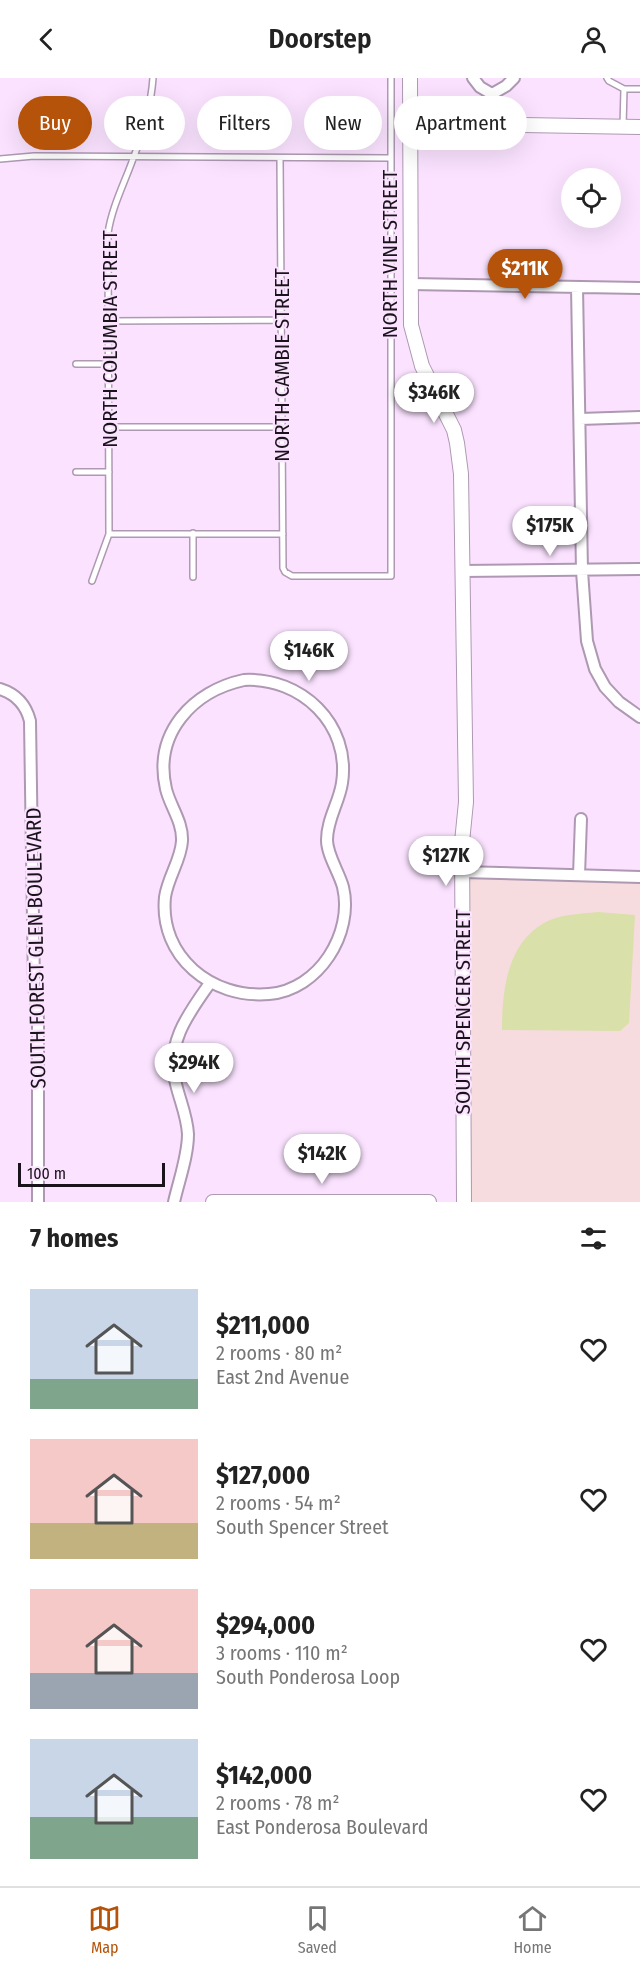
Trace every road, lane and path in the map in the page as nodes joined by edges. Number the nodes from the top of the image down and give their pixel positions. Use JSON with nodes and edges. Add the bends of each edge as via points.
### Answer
{"nodes":[{"id":1,"x":153,"y":78,"type":"edge"},
{"id":2,"x":391,"y":78,"type":"edge"},
{"id":3,"x":410,"y":78,"type":"edge"},
{"id":4,"x":473,"y":78,"type":"edge"},
{"id":5,"x":514,"y":78,"type":"edge"},
{"id":6,"x":607,"y":78,"type":"edge"},
{"id":7,"x":624,"y":89,"type":"junction"},
{"id":8,"x":640,"y":89,"type":"edge"},
{"id":9,"x":492,"y":94,"type":"joint"},
{"id":10,"x":410,"y":96,"type":"edge"},
{"id":11,"x":527,"y":125,"type":"edge"},
{"id":12,"x":623,"y":127,"type":"junction"},
{"id":13,"x":640,"y":128,"type":"edge"},
{"id":14,"x":410,"y":150,"type":"edge"},
{"id":15,"x":134,"y":157,"type":"junction"},
{"id":16,"x":280,"y":158,"type":"junction"},
{"id":17,"x":390,"y":158,"type":"junction"},
{"id":18,"x":0,"y":159,"type":"edge"},
{"id":19,"x":410,"y":284,"type":"junction"},
{"id":20,"x":577,"y":287,"type":"junction"},
{"id":21,"x":640,"y":288,"type":"edge"},
{"id":22,"x":282,"y":320,"type":"junction"},
{"id":23,"x":108,"y":321,"type":"junction"},
{"id":24,"x":76,"y":364,"type":"dead end"},
{"id":25,"x":108,"y":364,"type":"junction"},
{"id":26,"x":640,"y":417,"type":"edge"},
{"id":27,"x":580,"y":420,"type":"junction"},
{"id":28,"x":282,"y":427,"type":"junction"},
{"id":29,"x":109,"y":428,"type":"junction"},
{"id":30,"x":76,"y":472,"type":"dead end"},
{"id":31,"x":109,"y":472,"type":"junction"},
{"id":32,"x":193,"y":533,"type":"junction"},
{"id":33,"x":109,"y":534,"type":"junction"},
{"id":34,"x":284,"y":534,"type":"junction"},
{"id":35,"x":640,"y":569,"type":"edge"},
{"id":36,"x":462,"y":571,"type":"junction"},
{"id":37,"x":582,"y":571,"type":"junction"},
{"id":38,"x":285,"y":572,"type":"joint"},
{"id":39,"x":193,"y":577,"type":"dead end"},
{"id":40,"x":92,"y":581,"type":"dead end"},
{"id":41,"x":0,"y":689,"type":"edge"},
{"id":42,"x":640,"y":717,"type":"edge"},
{"id":43,"x":580,"y":819,"type":"dead end"},
{"id":44,"x":462,"y":872,"type":"junction"},
{"id":45,"x":579,"y":875,"type":"junction"},
{"id":46,"x":640,"y":877,"type":"edge"},
{"id":47,"x":210,"y":983,"type":"junction"},
{"id":48,"x":38,"y":1202,"type":"edge"},
{"id":49,"x":174,"y":1202,"type":"edge"},
{"id":50,"x":213,"y":1202,"type":"edge"},
{"id":51,"x":392,"y":1202,"type":"edge"},
{"id":52,"x":429,"y":1202,"type":"edge"},
{"id":53,"x":464,"y":1202,"type":"edge"}],
"edges":[{"from":1,"to":15,"type":"lane","name":"NORTH COLUMBIA STREET"},
{"from":2,"to":17,"type":"lane","name":"NORTH VINE STREET"},
{"from":3,"to":10,"type":"street","name":"SOUTH SPENCER STREET"},
{"from":4,"to":9,"type":"street"},
{"from":5,"to":9,"type":"street"},
{"from":6,"to":7,"type":"lane"},
{"from":7,"to":8,"type":"lane"},
{"from":7,"to":12,"type":"lane"},
{"from":11,"to":12,"type":"street"},
{"from":12,"to":13,"type":"street"},
{"from":14,"to":19,"type":"street","name":"SOUTH SPENCER STREET"},
{"from":15,"to":16,"type":"lane"},
{"from":15,"to":18,"type":"lane"},
{"from":15,"to":23,"type":"lane","name":"NORTH COLUMBIA STREET","via":[[109,224]]},
{"from":16,"to":17,"type":"lane"},
{"from":16,"to":22,"type":"lane","name":"NORTH CAMBIE STREET"},
{"from":17,"to":38,"type":"lane","name":"NORTH VINE STREET","via":[[391,576],[295,576]]},
{"from":19,"to":20,"type":"street"},
{"from":19,"to":36,"type":"street","name":"SOUTH SPENCER STREET","via":[[411,325],[418,354],[457,443]]},
{"from":20,"to":21,"type":"street"},
{"from":20,"to":27,"type":"street"},
{"from":22,"to":23,"type":"lane"},
{"from":22,"to":28,"type":"lane","name":"NORTH CAMBIE STREET"},
{"from":23,"to":25,"type":"lane","name":"NORTH COLUMBIA STREET"},
{"from":24,"to":25,"type":"lane"},
{"from":25,"to":29,"type":"lane","name":"NORTH COLUMBIA STREET"},
{"from":26,"to":27,"type":"street"},
{"from":27,"to":37,"type":"street"},
{"from":28,"to":29,"type":"lane"},
{"from":28,"to":34,"type":"lane","name":"NORTH CAMBIE STREET"},
{"from":29,"to":31,"type":"lane","name":"NORTH COLUMBIA STREET"},
{"from":30,"to":31,"type":"lane"},
{"from":31,"to":33,"type":"lane","name":"NORTH COLUMBIA STREET"},
{"from":32,"to":33,"type":"lane"},
{"from":32,"to":34,"type":"lane"},
{"from":32,"to":39,"type":"lane"},
{"from":33,"to":40,"type":"lane","name":"NORTH COLUMBIA STREET"},
{"from":34,"to":38,"type":"lane","name":"NORTH CAMBIE STREET"},
{"from":35,"to":37,"type":"street"},
{"from":36,"to":37,"type":"street"},
{"from":36,"to":44,"type":"street","name":"SOUTH SPENCER STREET","via":[[466,790]]},
{"from":37,"to":42,"type":"street","via":[[587,641],[595,669],[611,694]]},
{"from":41,"to":48,"type":"street","name":"SOUTH FOREST GLEN BOULEVARD","via":[[17,698],[29,715],[31,734]]},
{"from":43,"to":45,"type":"street"},
{"from":44,"to":45,"type":"street"},
{"from":44,"to":53,"type":"street","name":"SOUTH SPENCER STREET"},
{"from":45,"to":46,"type":"street"},
{"from":47,"to":47,"type":"street","via":[[242,993],[266,995],[294,987],[324,963],[343,922],[342,887],[327,841],[328,824],[343,779],[342,752],[326,716],[308,698],[273,682],[244,680],[201,697],[182,716],[166,751],[166,786],[182,841],[167,889],[165,916],[177,950]]},
{"from":47,"to":49,"type":"street","via":[[184,1022],[174,1048],[175,1083],[188,1136]]},
{"from":50,"to":51,"type":"street"},
{"from":51,"to":52,"type":"street"}]}
